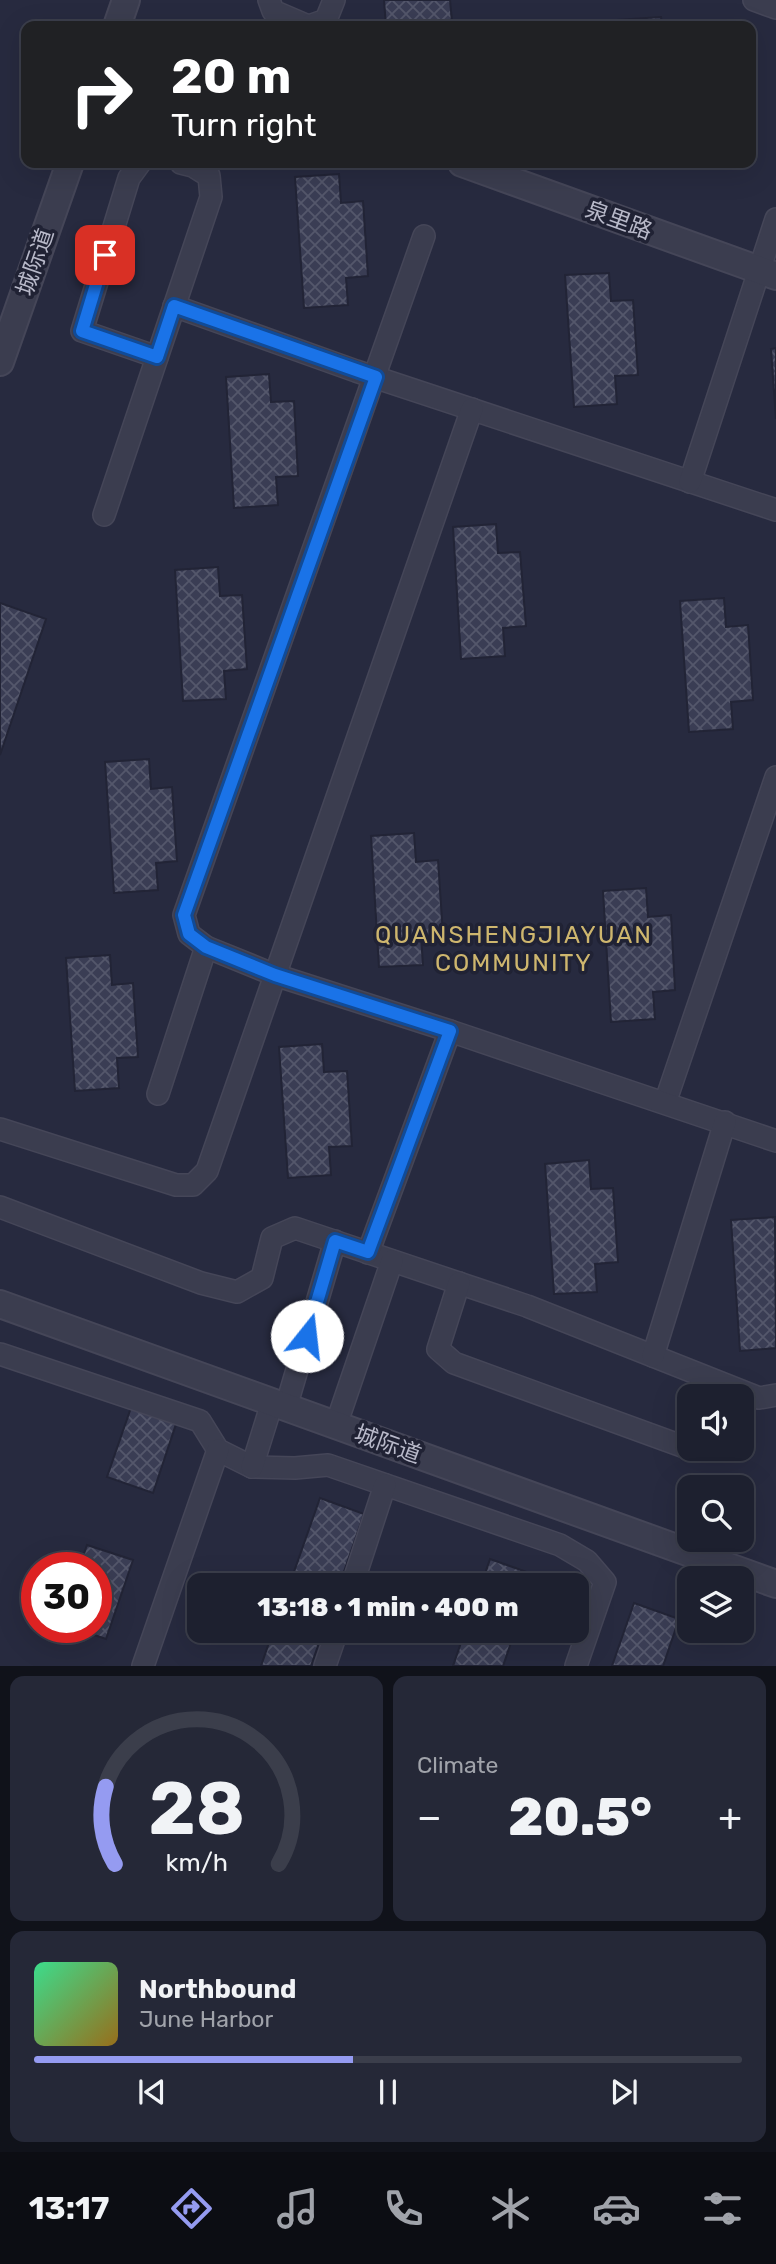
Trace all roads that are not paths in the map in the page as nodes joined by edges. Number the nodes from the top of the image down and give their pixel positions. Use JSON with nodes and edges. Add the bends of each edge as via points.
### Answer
{"nodes":[{"id":1,"x":126,"y":0,"type":"edge"},
{"id":2,"x":269,"y":0,"type":"edge"},
{"id":3,"x":334,"y":0,"type":"edge"},
{"id":4,"x":754,"y":0,"type":"edge"},
{"id":5,"x":776,"y":8,"type":"edge"},
{"id":6,"x":119,"y":21,"type":"edge"},
{"id":7,"x":298,"y":21,"type":"edge"},
{"id":8,"x":323,"y":21,"type":"edge"},
{"id":9,"x":67,"y":168,"type":"edge"},
{"id":10,"x":136,"y":168,"type":"edge"},
{"id":11,"x":196,"y":168,"type":"edge"},
{"id":12,"x":476,"y":168,"type":"edge"},
{"id":13,"x":776,"y":219,"type":"edge"},
{"id":14,"x":424,"y":236,"type":"dead end"},
{"id":15,"x":768,"y":273,"type":"edge"},
{"id":16,"x":174,"y":306,"type":"junction"},
{"id":17,"x":157,"y":357,"type":"junction"},
{"id":18,"x":0,"y":362,"type":"edge"},
{"id":19,"x":376,"y":377,"type":"junction"},
{"id":20,"x":472,"y":409,"type":"junction"},
{"id":21,"x":690,"y":482,"type":"junction"},
{"id":22,"x":776,"y":510,"type":"edge"},
{"id":23,"x":104,"y":515,"type":"dead end"},
{"id":24,"x":776,"y":777,"type":"edge"},
{"id":25,"x":206,"y":947,"type":"junction"},
{"id":26,"x":275,"y":975,"type":"junction"},
{"id":27,"x":450,"y":1031,"type":"junction"},
{"id":28,"x":158,"y":1094,"type":"dead end"},
{"id":29,"x":665,"y":1103,"type":"junction"},
{"id":30,"x":725,"y":1122,"type":"junction"},
{"id":31,"x":0,"y":1129,"type":"edge"},
{"id":32,"x":776,"y":1141,"type":"edge"},
{"id":33,"x":0,"y":1207,"type":"edge"},
{"id":34,"x":335,"y":1241,"type":"junction"},
{"id":35,"x":368,"y":1252,"type":"junction"},
{"id":36,"x":392,"y":1261,"type":"junction"},
{"id":37,"x":459,"y":1283,"type":"junction"},
{"id":38,"x":0,"y":1304,"type":"edge"},
{"id":39,"x":0,"y":1354,"type":"edge"},
{"id":40,"x":653,"y":1356,"type":"junction"},
{"id":41,"x":713,"y":1384,"type":"edge"},
{"id":42,"x":776,"y":1395,"type":"edge"},
{"id":43,"x":754,"y":1397,"type":"edge"},
{"id":44,"x":279,"y":1405,"type":"junction"},
{"id":45,"x":336,"y":1426,"type":"junction"},
{"id":46,"x":677,"y":1444,"type":"edge"},
{"id":47,"x":218,"y":1450,"type":"junction"},
{"id":48,"x":252,"y":1467,"type":"junction"},
{"id":49,"x":385,"y":1485,"type":"junction"},
{"id":50,"x":356,"y":1573,"type":"edge"},
{"id":51,"x":776,"y":1584,"type":"edge"},
{"id":52,"x":333,"y":1643,"type":"edge"},
{"id":53,"x":143,"y":1665,"type":"edge"},
{"id":54,"x":326,"y":1665,"type":"edge"},
{"id":55,"x":576,"y":1665,"type":"edge"}],
"edges":[{"from":1,"to":6,"type":"street"},
{"from":2,"to":7,"type":"street","via":[[274,10]]},
{"from":3,"to":8,"type":"street"},
{"from":4,"to":5,"type":"street"},
{"from":9,"to":18,"type":"street","name":"城际道"},
{"from":10,"to":17,"type":"street","via":[[129,178],[82,331]]},
{"from":11,"to":16,"type":"street","via":[[209,176],[211,197]]},
{"from":12,"to":15,"type":"street","name":"泉里路"},
{"from":13,"to":15,"type":"street"},
{"from":14,"to":19,"type":"street"},
{"from":15,"to":21,"type":"street"},
{"from":16,"to":17,"type":"street"},
{"from":16,"to":19,"type":"street"},
{"from":17,"to":23,"type":"street"},
{"from":19,"to":20,"type":"street"},
{"from":19,"to":25,"type":"street","via":[[184,915],[189,934]]},
{"from":20,"to":21,"type":"street"},
{"from":20,"to":26,"type":"street"},
{"from":21,"to":22,"type":"street"},
{"from":24,"to":29,"type":"street"},
{"from":25,"to":26,"type":"street"},
{"from":25,"to":28,"type":"street"},
{"from":26,"to":27,"type":"street"},
{"from":26,"to":31,"type":"street","via":[[207,1171],[193,1185],[176,1185]]},
{"from":27,"to":29,"type":"street"},
{"from":27,"to":35,"type":"street"},
{"from":29,"to":30,"type":"street"},
{"from":30,"to":32,"type":"street"},
{"from":30,"to":40,"type":"street"},
{"from":33,"to":34,"type":"street","via":[[201,1283],[237,1292],[262,1278],[272,1238],[295,1227]]},
{"from":34,"to":35,"type":"street"},
{"from":34,"to":44,"type":"street"},
{"from":35,"to":36,"type":"street"},
{"from":36,"to":37,"type":"street"},
{"from":36,"to":45,"type":"street"},
{"from":37,"to":40,"type":"street"},
{"from":37,"to":46,"type":"street","via":[[438,1349],[454,1363]]},
{"from":38,"to":44,"type":"street","name":"城际道"},
{"from":39,"to":47,"type":"street","via":[[201,1421]]},
{"from":40,"to":41,"type":"street"},
{"from":42,"to":43,"type":"street"},
{"from":44,"to":45,"type":"street","name":"城际道"},
{"from":44,"to":48,"type":"street"},
{"from":45,"to":51,"type":"street","name":"城际道"},
{"from":47,"to":48,"type":"street"},
{"from":47,"to":53,"type":"street"},
{"from":48,"to":49,"type":"street","via":[[328,1465]]},
{"from":49,"to":50,"type":"street"},
{"from":49,"to":55,"type":"street","via":[[559,1545],[587,1561],[605,1581]]},
{"from":52,"to":54,"type":"street"}]}
